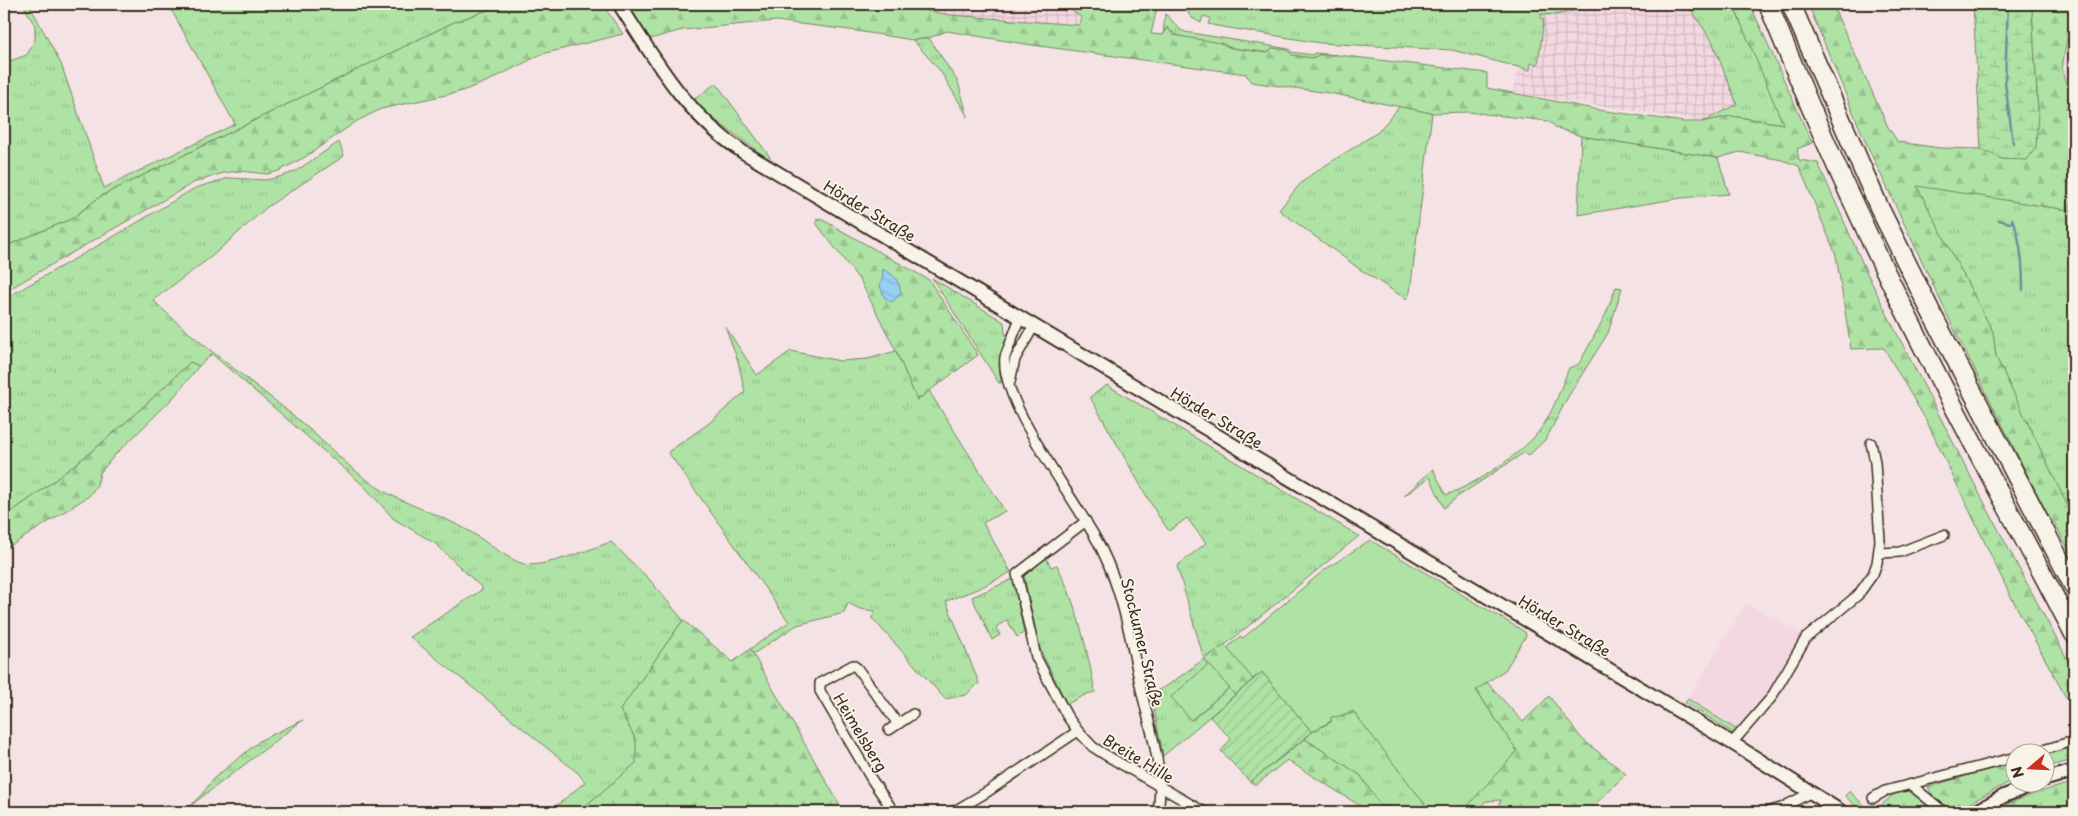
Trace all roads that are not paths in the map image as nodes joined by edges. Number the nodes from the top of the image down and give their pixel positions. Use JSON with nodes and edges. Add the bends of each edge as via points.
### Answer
{"nodes":[{"id":1,"x":619,"y":4,"type":"edge"},
{"id":2,"x":1768,"y":4,"type":"edge"},
{"id":3,"x":1790,"y":4,"type":"edge"},
{"id":4,"x":1020,"y":318,"type":"junction"},
{"id":5,"x":1034,"y":326,"type":"junction"},
{"id":6,"x":1009,"y":385,"type":"junction"},
{"id":7,"x":1871,"y":443,"type":"dead end"},
{"id":8,"x":1086,"y":521,"type":"junction"},
{"id":9,"x":1944,"y":535,"type":"dead end"},
{"id":10,"x":1879,"y":553,"type":"junction"},
{"id":11,"x":2074,"y":587,"type":"edge"},
{"id":12,"x":2074,"y":634,"type":"edge"},
{"id":13,"x":913,"y":714,"type":"dead end"},
{"id":14,"x":898,"y":724,"type":"junction"},
{"id":15,"x":889,"y":730,"type":"dead end"},
{"id":16,"x":1078,"y":731,"type":"junction"},
{"id":17,"x":2074,"y":741,"type":"edge"},
{"id":18,"x":1732,"y":743,"type":"junction"},
{"id":19,"x":2056,"y":746,"type":"edge"},
{"id":20,"x":2006,"y":760,"type":"edge"},
{"id":21,"x":2074,"y":771,"type":"edge"},
{"id":22,"x":2056,"y":776,"type":"edge"},
{"id":23,"x":1911,"y":785,"type":"junction"},
{"id":24,"x":1159,"y":786,"type":"junction"},
{"id":25,"x":1812,"y":792,"type":"junction"},
{"id":26,"x":2009,"y":794,"type":"edge"},
{"id":27,"x":1873,"y":798,"type":"dead end"},
{"id":28,"x":894,"y":812,"type":"edge"},
{"id":29,"x":953,"y":812,"type":"edge"},
{"id":30,"x":1158,"y":812,"type":"edge"},
{"id":31,"x":1204,"y":812,"type":"edge"},
{"id":32,"x":1767,"y":812,"type":"edge"},
{"id":33,"x":1842,"y":812,"type":"edge"},
{"id":34,"x":1944,"y":812,"type":"edge"},
{"id":35,"x":1975,"y":812,"type":"edge"}],
"edges":[{"from":1,"to":4,"type":"main road","name":"Hörder Straße","via":[[678,92],[723,139]]},
{"from":2,"to":12,"type":"highway","via":[[1859,217]]},
{"from":3,"to":11,"type":"highway","via":[[1879,207]]},
{"from":4,"to":5,"type":"main road","name":"Hörder Straße"},
{"from":4,"to":6,"type":"street","name":"Stockumer Straße","via":[[1005,357]]},
{"from":5,"to":6,"type":"street","via":[[1015,359]]},
{"from":5,"to":18,"type":"main road","name":"Hörder Straße"},
{"from":6,"to":8,"type":"street","name":"Stockumer Straße","via":[[1023,419]]},
{"from":7,"to":10,"type":"street","via":[[1875,462]]},
{"from":8,"to":16,"type":"street","name":"Breite Hille","via":[[1017,574],[1036,657]]},
{"from":8,"to":24,"type":"street","name":"Stockumer Straße","via":[[1101,547],[1120,594],[1156,755]]},
{"from":9,"to":10,"type":"street","via":[[1900,552]]},
{"from":10,"to":18,"type":"street","via":[[1866,586],[1806,638],[1770,698]]},
{"from":13,"to":14,"type":"street","name":"Heimelsberg"},
{"from":14,"to":15,"type":"street","name":"Heimelsberg"},
{"from":14,"to":28,"type":"street","name":"Heimelsberg","via":[[853,665],[820,685],[820,691]]},
{"from":16,"to":24,"type":"street","name":"Breite Hille","via":[[1104,754]]},
{"from":16,"to":29,"type":"street"},
{"from":17,"to":19,"type":"street"},
{"from":18,"to":25,"type":"main road","name":"Hörder Straße"},
{"from":20,"to":23,"type":"street"},
{"from":21,"to":22,"type":"main road"},
{"from":23,"to":27,"type":"street","via":[[1885,791]]},
{"from":23,"to":34,"type":"street"},
{"from":24,"to":30,"type":"street","name":"Stockumer Straße"},
{"from":24,"to":31,"type":"street","name":"Breite Hille"},
{"from":25,"to":32,"type":"street"},
{"from":25,"to":33,"type":"main road","name":"Hörder Straße"},
{"from":26,"to":35,"type":"main road"}]}
